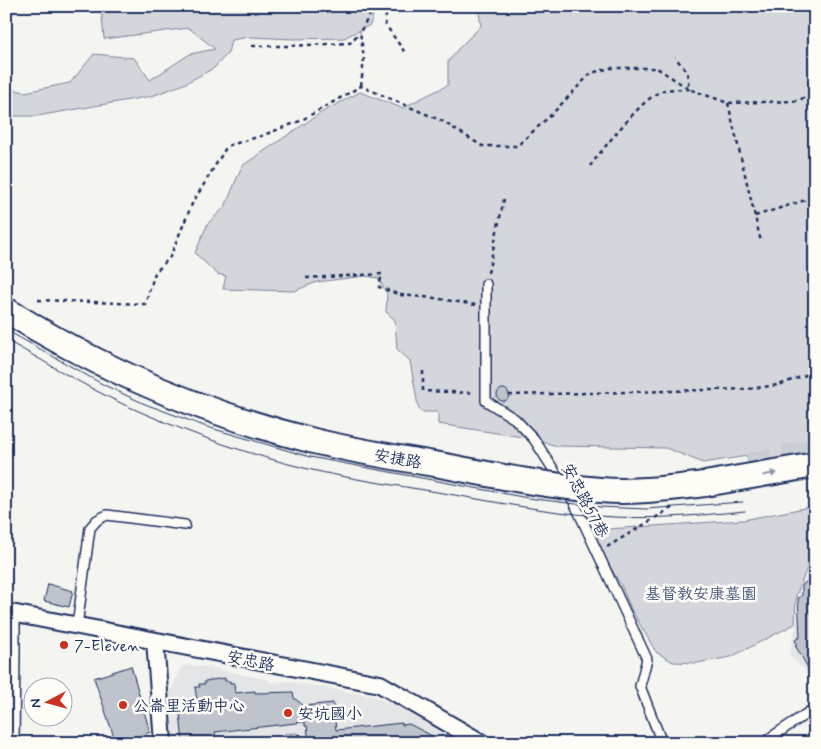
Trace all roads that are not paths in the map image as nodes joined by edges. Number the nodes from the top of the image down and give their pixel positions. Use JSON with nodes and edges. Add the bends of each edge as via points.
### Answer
{"nodes":[{"id":1,"x":486,"y":284,"type":"road end"},
{"id":2,"x":6,"y":293,"type":"edge"},
{"id":3,"x":6,"y":310,"type":"edge"},
{"id":4,"x":749,"y":464,"type":"tunnel mouth"},
{"id":5,"x":815,"y":465,"type":"edge"},
{"id":6,"x":704,"y":478,"type":"junction"},
{"id":7,"x":186,"y":525,"type":"dead end"},
{"id":8,"x":11,"y":613,"type":"edge"},
{"id":9,"x":77,"y":626,"type":"junction"},
{"id":10,"x":155,"y":642,"type":"junction"},
{"id":11,"x":15,"y":651,"type":"junction"},
{"id":12,"x":6,"y":659,"type":"edge"},
{"id":13,"x":815,"y":708,"type":"edge"},
{"id":14,"x":162,"y":742,"type":"edge"},
{"id":15,"x":14,"y":743,"type":"edge"},
{"id":16,"x":482,"y":743,"type":"edge"},
{"id":17,"x":662,"y":743,"type":"edge"},
{"id":18,"x":771,"y":743,"type":"edge"}],
"edges":[{"from":1,"to":17,"type":"lane","name":"安忠路57巷","via":[[486,401],[514,419],[534,439],[574,502],[647,659],[640,686]]},
{"from":2,"to":6,"type":"street","name":"安捷路","via":[[81,338],[157,373],[219,398],[317,428],[567,473]]},
{"from":3,"to":6,"type":"street","name":"安捷路","bridge":true,"via":[[71,348],[152,386],[215,411],[314,441],[566,487],[646,490]]},
{"from":4,"to":6,"type":"street","name":"安捷路"},
{"from":6,"to":5,"type":"street","name":"安捷路","one_way":true,"via":[[752,477]]},
{"from":7,"to":9,"type":"lane","via":[[107,515],[97,520],[90,528]]},
{"from":8,"to":9,"type":"street","name":"安忠路"},
{"from":8,"to":11,"type":"lane"},
{"from":9,"to":10,"type":"street","name":"安忠路"},
{"from":10,"to":14,"type":"street"},
{"from":10,"to":16,"type":"street","name":"安忠路","via":[[380,684]]},
{"from":11,"to":12,"type":"lane"},
{"from":11,"to":15,"type":"lane"},
{"from":13,"to":18,"type":"lane","via":[[770,738]]}]}
